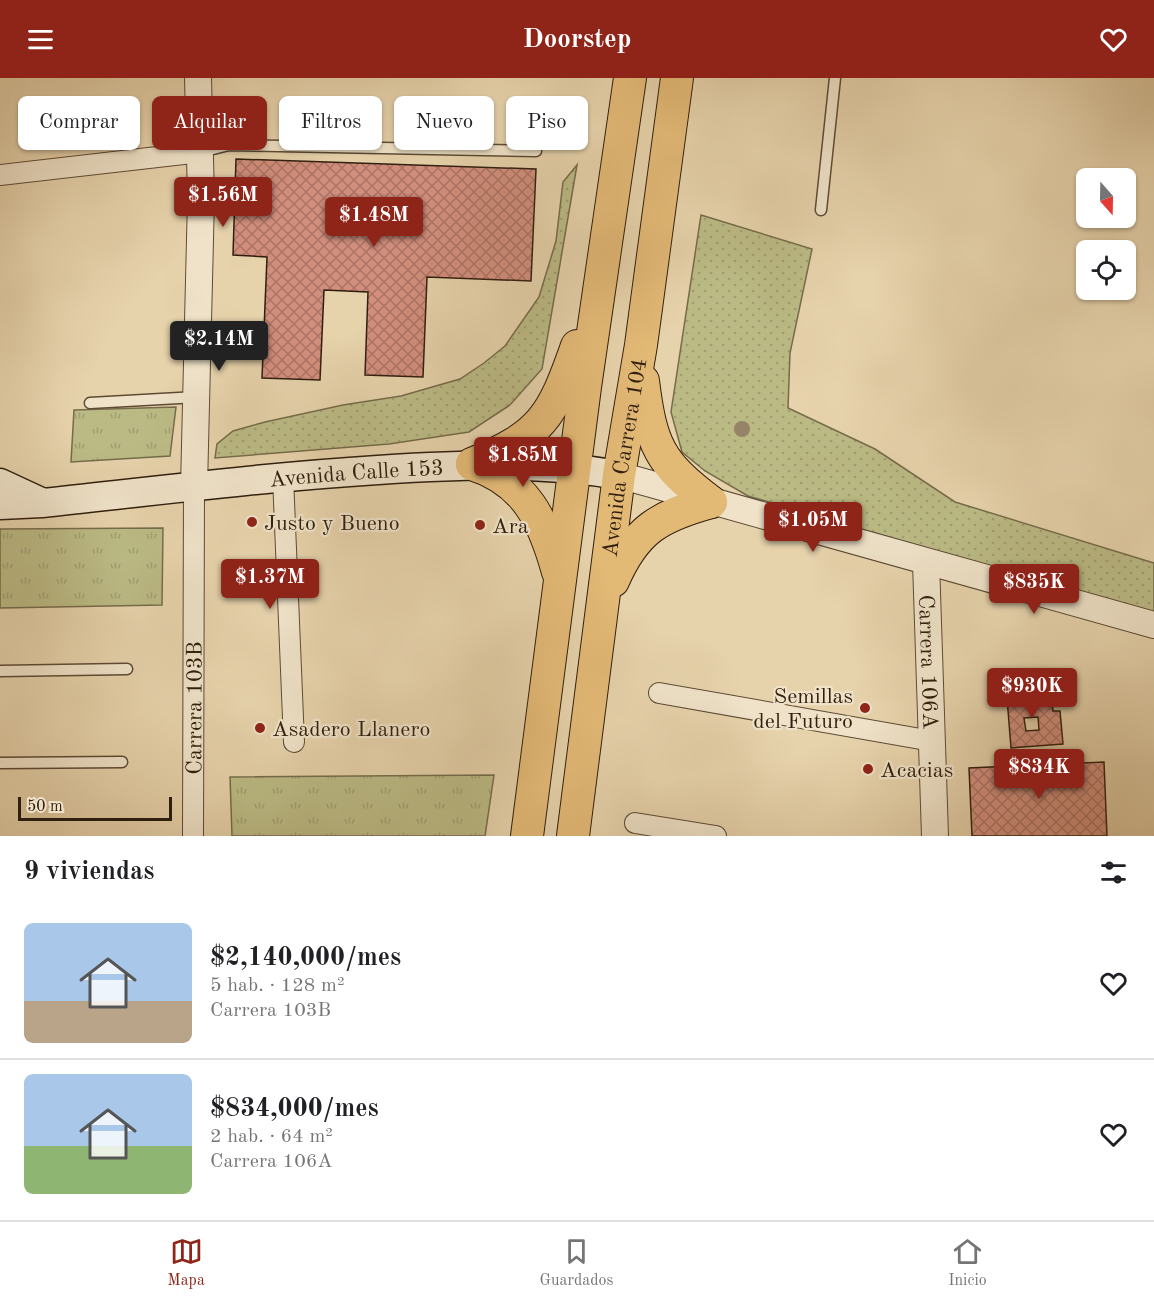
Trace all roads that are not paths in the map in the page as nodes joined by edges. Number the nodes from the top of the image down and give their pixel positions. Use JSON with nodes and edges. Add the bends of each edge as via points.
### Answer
{"nodes":[{"id":1,"x":198,"y":78,"type":"edge"},
{"id":2,"x":630,"y":78,"type":"edge"},
{"id":3,"x":677,"y":78,"type":"edge"},
{"id":4,"x":835,"y":78,"type":"edge"},
{"id":5,"x":201,"y":152,"type":"junction"},
{"id":6,"x":536,"y":152,"type":"dead end"},
{"id":7,"x":0,"y":175,"type":"edge"},
{"id":8,"x":821,"y":210,"type":"dead end"},
{"id":9,"x":602,"y":275,"type":"junction"},
{"id":10,"x":641,"y":345,"type":"junction"},
{"id":11,"x":197,"y":397,"type":"junction"},
{"id":12,"x":90,"y":403,"type":"dead end"},
{"id":13,"x":472,"y":464,"type":"junction"},
{"id":14,"x":575,"y":467,"type":"junction"},
{"id":15,"x":619,"y":475,"type":"junction"},
{"id":16,"x":283,"y":477,"type":"junction"},
{"id":17,"x":0,"y":483,"type":"edge"},
{"id":18,"x":194,"y":487,"type":"junction"},
{"id":19,"x":711,"y":502,"type":"junction"},
{"id":20,"x":42,"y":503,"type":"junction"},
{"id":21,"x":0,"y":505,"type":"edge"},
{"id":22,"x":926,"y":562,"type":"junction"},
{"id":23,"x":560,"y":582,"type":"junction"},
{"id":24,"x":603,"y":604,"type":"junction"},
{"id":25,"x":1154,"y":626,"type":"edge"},
{"id":26,"x":127,"y":669,"type":"dead end"},
{"id":27,"x":0,"y":671,"type":"edge"},
{"id":28,"x":659,"y":693,"type":"dead end"},
{"id":29,"x":932,"y":741,"type":"junction"},
{"id":30,"x":294,"y":742,"type":"dead end"},
{"id":31,"x":122,"y":762,"type":"dead end"},
{"id":32,"x":0,"y":763,"type":"edge"},
{"id":33,"x":635,"y":824,"type":"dead end"},
{"id":34,"x":193,"y":836,"type":"edge"},
{"id":35,"x":527,"y":836,"type":"edge"},
{"id":36,"x":573,"y":836,"type":"edge"},
{"id":37,"x":716,"y":836,"type":"edge"},
{"id":38,"x":935,"y":836,"type":"edge"}],
"edges":[{"from":1,"to":5,"type":"street","name":"Carrera 103B"},
{"from":2,"to":9,"type":"main road","name":"Avenida Carrera 104"},
{"from":3,"to":10,"type":"main road","name":"Avenida Carrera 104"},
{"from":4,"to":8,"type":"lane"},
{"from":5,"to":6,"type":"lane","via":[[229,146]]},
{"from":5,"to":7,"type":"street"},
{"from":5,"to":11,"type":"street","name":"Carrera 103B"},
{"from":9,"to":13,"type":"main road","via":[[560,394],[544,420],[519,443]]},
{"from":9,"to":14,"type":"main road","name":"Avenida Carrera 104"},
{"from":10,"to":15,"type":"main road","name":"Avenida Carrera 104"},
{"from":10,"to":19,"type":"main road","via":[[647,414],[657,444],[670,468]]},
{"from":11,"to":12,"type":"lane"},
{"from":11,"to":18,"type":"street","name":"Carrera 103B"},
{"from":13,"to":14,"type":"main road","name":"Avenida Calle 153"},
{"from":13,"to":16,"type":"main road","name":"Avenida Calle 153"},
{"from":13,"to":23,"type":"main road","via":[[491,470],[523,495],[543,524]]},
{"from":14,"to":15,"type":"main road","name":"Avenida Calle 153"},
{"from":14,"to":23,"type":"main road","name":"Avenida Carrera 104"},
{"from":15,"to":19,"type":"street","name":"Avenida Calle 153"},
{"from":15,"to":24,"type":"main road","name":"Avenida Carrera 104"},
{"from":16,"to":18,"type":"main road","name":"Avenida Calle 153"},
{"from":16,"to":30,"type":"street"},
{"from":17,"to":20,"type":"main road"},
{"from":18,"to":20,"type":"main road","name":"Avenida Calle 153"},
{"from":18,"to":34,"type":"street","name":"Carrera 103B"},
{"from":19,"to":22,"type":"street","name":"Avenida Calle 153"},
{"from":19,"to":24,"type":"main road","via":[[669,516],[640,534],[628,550]]},
{"from":20,"to":21,"type":"main road","name":"Avenida Calle 153"},
{"from":22,"to":25,"type":"street","name":"Avenida Calle 153"},
{"from":22,"to":29,"type":"street","name":"Carrera 106A"},
{"from":23,"to":35,"type":"main road","name":"Avenida Carrera 104"},
{"from":24,"to":36,"type":"main road","name":"Avenida Carrera 104"},
{"from":26,"to":27,"type":"lane"},
{"from":28,"to":29,"type":"street"},
{"from":29,"to":38,"type":"street","name":"Carrera 106A"},
{"from":31,"to":32,"type":"lane"},
{"from":33,"to":37,"type":"street"}]}
